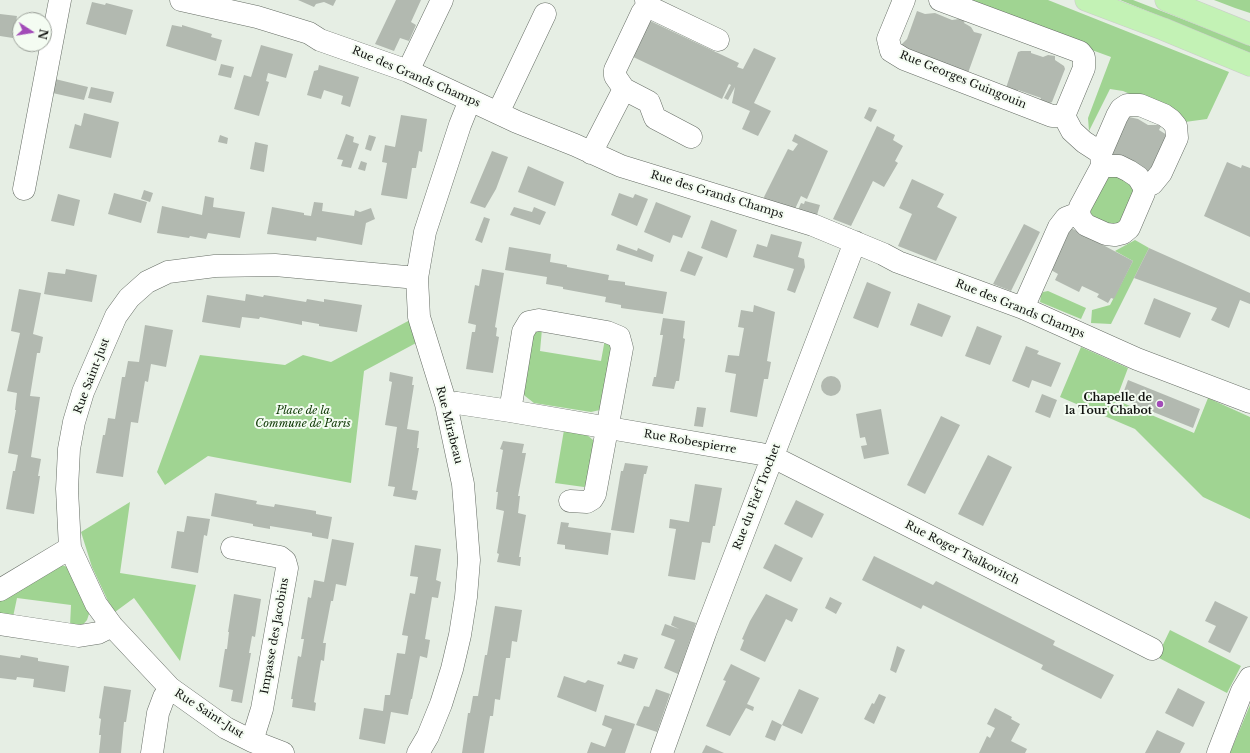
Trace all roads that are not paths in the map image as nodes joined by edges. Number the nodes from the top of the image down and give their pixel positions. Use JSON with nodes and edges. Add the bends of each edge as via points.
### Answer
{"nodes":[{"id":1,"x":60,"y":0,"type":"edge"},
{"id":2,"x":183,"y":0,"type":"edge"},
{"id":3,"x":442,"y":0,"type":"edge"},
{"id":4,"x":904,"y":0,"type":"edge"},
{"id":5,"x":940,"y":0,"type":"edge"},
{"id":6,"x":1086,"y":0,"type":"edge"},
{"id":7,"x":1166,"y":0,"type":"edge"},
{"id":8,"x":647,"y":3,"type":"edge"},
{"id":9,"x":545,"y":14,"type":"dead end"},
{"id":10,"x":1250,"y":34,"type":"edge"},
{"id":11,"x":718,"y":40,"type":"dead end"},
{"id":12,"x":1250,"y":66,"type":"edge"},
{"id":13,"x":408,"y":72,"type":"junction"},
{"id":14,"x":624,"y":89,"type":"junction"},
{"id":15,"x":470,"y":100,"type":"junction"},
{"id":16,"x":498,"y":113,"type":"junction"},
{"id":17,"x":1064,"y":116,"type":"junction"},
{"id":18,"x":691,"y":137,"type":"dead end"},
{"id":19,"x":591,"y":153,"type":"junction"},
{"id":20,"x":1101,"y":159,"type":"junction"},
{"id":21,"x":1144,"y":187,"type":"junction"},
{"id":22,"x":24,"y":189,"type":"dead end"},
{"id":23,"x":1080,"y":213,"type":"junction"},
{"id":24,"x":855,"y":242,"type":"junction"},
{"id":25,"x":417,"y":278,"type":"junction"},
{"id":26,"x":1023,"y":308,"type":"junction"},
{"id":27,"x":1250,"y":402,"type":"edge"},
{"id":28,"x":446,"y":404,"type":"junction"},
{"id":29,"x":510,"y":411,"type":"junction"},
{"id":30,"x":608,"y":428,"type":"junction"},
{"id":31,"x":771,"y":458,"type":"junction"},
{"id":32,"x":570,"y":501,"type":"dead end"},
{"id":33,"x":70,"y":548,"type":"junction"},
{"id":34,"x":232,"y":548,"type":"dead end"},
{"id":35,"x":0,"y":590,"type":"edge"},
{"id":36,"x":0,"y":624,"type":"edge"},
{"id":37,"x":112,"y":626,"type":"junction"},
{"id":38,"x":1152,"y":649,"type":"dead end"},
{"id":39,"x":1250,"y":678,"type":"edge"},
{"id":40,"x":170,"y":688,"type":"junction"},
{"id":41,"x":252,"y":741,"type":"junction"},
{"id":42,"x":152,"y":753,"type":"edge"},
{"id":43,"x":283,"y":753,"type":"edge"},
{"id":44,"x":418,"y":753,"type":"edge"},
{"id":45,"x":662,"y":753,"type":"edge"},
{"id":46,"x":1218,"y":753,"type":"edge"}],
"edges":[{"from":1,"to":22,"type":"street"},
{"from":2,"to":13,"type":"street","name":"Rue des Grands Champs","via":[[298,29],[320,40]]},
{"from":3,"to":13,"type":"street"},
{"from":4,"to":17,"type":"street","name":"Rue Georges Guingouin","via":[[888,39],[891,52],[1052,116]]},
{"from":5,"to":17,"type":"street","via":[[1080,52],[1084,57],[1084,68]]},
{"from":6,"to":12,"type":"main road"},
{"from":7,"to":10,"type":"main road"},
{"from":8,"to":11,"type":"street"},
{"from":8,"to":14,"type":"street","via":[[615,70],[615,76]]},
{"from":9,"to":16,"type":"street"},
{"from":13,"to":15,"type":"street","name":"Rue des Grands Champs"},
{"from":14,"to":18,"type":"street","via":[[649,102],[655,118]]},
{"from":14,"to":19,"type":"street"},
{"from":15,"to":16,"type":"street","name":"Rue des Grands Champs"},
{"from":15,"to":25,"type":"street","name":"Rue Mirabeau","via":[[425,232]]},
{"from":16,"to":19,"type":"street","name":"Rue des Grands Champs"},
{"from":17,"to":20,"type":"street","via":[[1072,131]]},
{"from":19,"to":24,"type":"street","name":"Rue des Grands Champs","via":[[621,166],[792,217]]},
{"from":20,"to":21,"type":"street","via":[[1130,170]]},
{"from":20,"to":21,"type":"street","via":[[1121,109],[1127,105],[1140,105],[1164,115],[1176,126],[1177,138],[1161,173],[1152,184]]},
{"from":20,"to":23,"type":"street","via":[[1080,207]]},
{"from":21,"to":23,"type":"street","via":[[1144,193],[1129,228],[1123,233],[1115,236],[1094,230],[1081,219]]},
{"from":23,"to":26,"type":"street","via":[[1066,218],[1059,227]]},
{"from":24,"to":26,"type":"street","name":"Rue des Grands Champs","via":[[898,262]]},
{"from":24,"to":31,"type":"street","name":"Rue du Fief Trochet"},
{"from":25,"to":28,"type":"street","name":"Rue Mirabeau","via":[[419,317]]},
{"from":25,"to":33,"type":"street","name":"Rue Saint-Just","via":[[275,265],[215,266],[168,272],[147,282],[129,298],[116,316],[83,392],[74,422],[69,449],[67,489]]},
{"from":26,"to":27,"type":"street","name":"Rue des Grands Champs","via":[[1137,359]]},
{"from":28,"to":29,"type":"street","name":"Rue Robespierre","via":[[457,403]]},
{"from":28,"to":44,"type":"street","name":"Rue Mirabeau","via":[[463,484],[469,560],[466,597],[452,669],[441,704]]},
{"from":29,"to":30,"type":"street","name":"Rue Robespierre"},
{"from":29,"to":30,"type":"street","via":[[523,332],[528,322],[539,320],[607,332],[619,337],[622,348]]},
{"from":30,"to":31,"type":"street","name":"Rue Robespierre","via":[[761,454]]},
{"from":30,"to":32,"type":"street","via":[[596,494],[587,502]]},
{"from":31,"to":38,"type":"street","name":"Rue Roger Tsalkovitch"},
{"from":31,"to":45,"type":"street","name":"Rue du Fief Trochet"},
{"from":33,"to":35,"type":"street"},
{"from":33,"to":37,"type":"street","name":"Rue Saint-Just","via":[[96,604]]},
{"from":34,"to":41,"type":"street","name":"Impasse des Jacobins","via":[[280,557],[285,561],[286,568],[262,709]]},
{"from":36,"to":37,"type":"street","via":[[79,636],[98,634]]},
{"from":37,"to":40,"type":"street","name":"Rue Saint-Just"},
{"from":39,"to":46,"type":"street","via":[[1242,691]]},
{"from":40,"to":41,"type":"street","name":"Rue Saint-Just","via":[[226,728]]},
{"from":40,"to":42,"type":"street","via":[[158,713]]},
{"from":41,"to":43,"type":"street","name":"Rue Saint-Just"}]}
